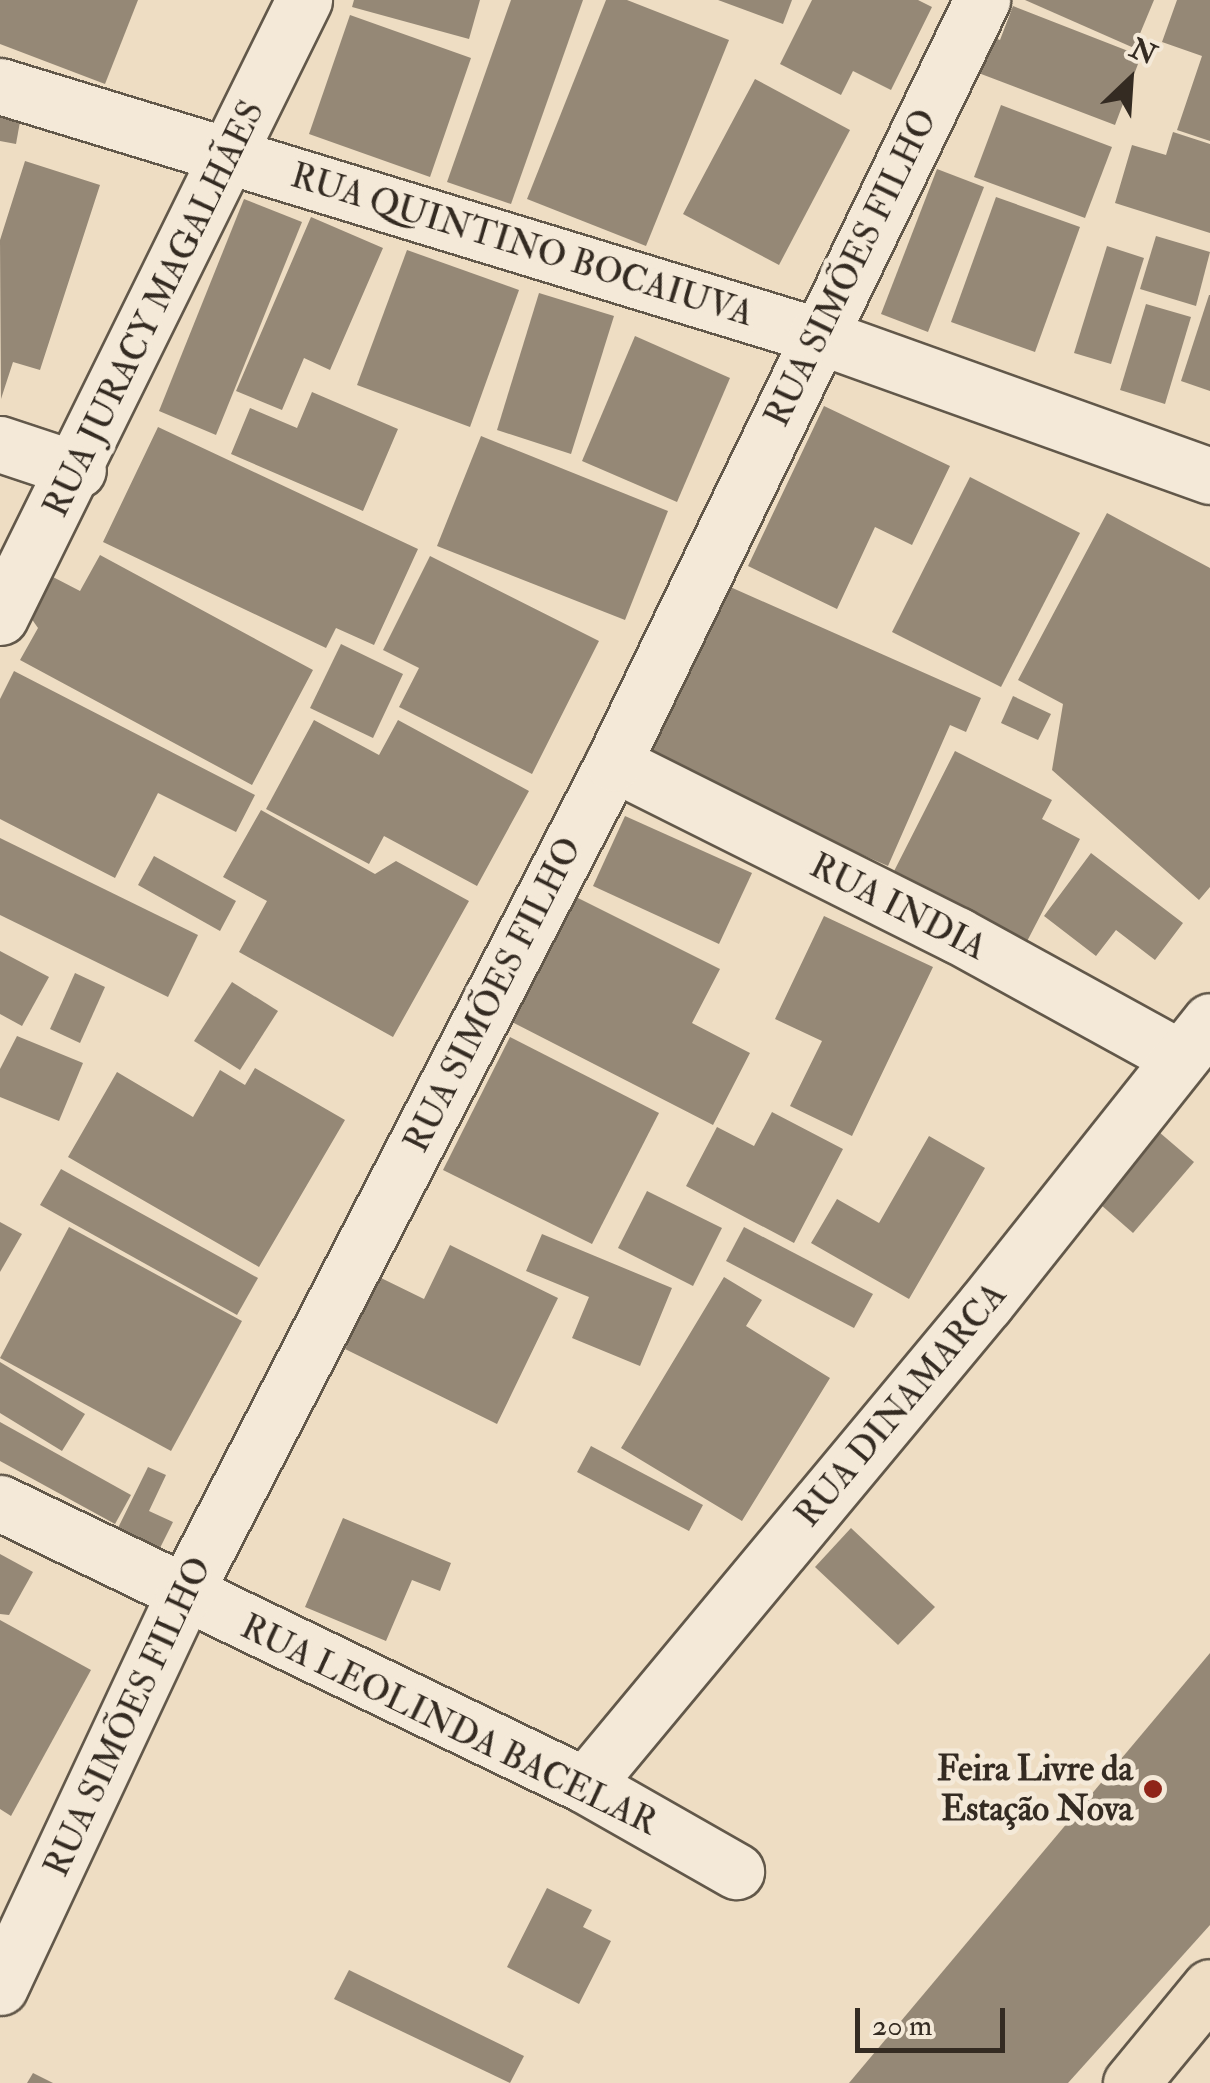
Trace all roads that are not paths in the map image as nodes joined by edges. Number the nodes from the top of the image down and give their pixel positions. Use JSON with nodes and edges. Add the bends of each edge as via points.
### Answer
{"nodes":[{"id":1,"x":304,"y":0,"type":"edge"},
{"id":2,"x":982,"y":0,"type":"edge"},
{"id":3,"x":0,"y":86,"type":"edge"},
{"id":4,"x":229,"y":156,"type":"junction"},
{"id":5,"x":816,"y":334,"type":"junction"},
{"id":6,"x":0,"y":444,"type":"edge"},
{"id":7,"x":78,"y":470,"type":"junction"},
{"id":8,"x":1210,"y":476,"type":"edge"},
{"id":9,"x":0,"y":617,"type":"edge"},
{"id":10,"x":613,"y":763,"type":"junction"},
{"id":11,"x":1195,"y":1039,"type":"edge"},
{"id":12,"x":0,"y":1502,"type":"edge"},
{"id":13,"x":183,"y":1596,"type":"junction"},
{"id":14,"x":585,"y":1785,"type":"junction"},
{"id":15,"x":736,"y":1872,"type":"dead end"},
{"id":16,"x":0,"y":1987,"type":"edge"},
{"id":17,"x":1210,"y":1987,"type":"edge"},
{"id":18,"x":1210,"y":2042,"type":"edge"},
{"id":19,"x":1144,"y":2067,"type":"edge"}],
"edges":[{"from":1,"to":4,"type":"street","name":"RUA JURACY MAGALHÃES"},
{"from":2,"to":5,"type":"street","name":"RUA SIMÕES FILHO"},
{"from":3,"to":4,"type":"street","name":"RUA QUINTINO BOCAIUVA"},
{"from":4,"to":5,"type":"street","name":"RUA QUINTINO BOCAIUVA"},
{"from":4,"to":7,"type":"street","name":"RUA JURACY MAGALHÃES"},
{"from":5,"to":8,"type":"street","name":"RUA QUINTINO BOCAIUVA"},
{"from":5,"to":10,"type":"street","name":"RUA SIMÕES FILHO"},
{"from":6,"to":7,"type":"street"},
{"from":7,"to":9,"type":"street","name":"RUA JURACY MAGALHÃES"},
{"from":10,"to":11,"type":"street","name":"RUA INDIA","via":[[957,936]]},
{"from":10,"to":13,"type":"street","name":"RUA SIMÕES FILHO"},
{"from":11,"to":14,"type":"street","name":"RUA DINAMARCA","via":[[986,1303]]},
{"from":12,"to":13,"type":"street","name":"RUA LEOLINDA BACELAR"},
{"from":13,"to":14,"type":"street","name":"RUA LEOLINDA BACELAR"},
{"from":13,"to":16,"type":"street","name":"RUA SIMÕES FILHO"},
{"from":14,"to":15,"type":"street","name":"RUA LEOLINDA BACELAR"},
{"from":17,"to":19,"type":"main road"},
{"from":18,"to":19,"type":"main road"}]}
